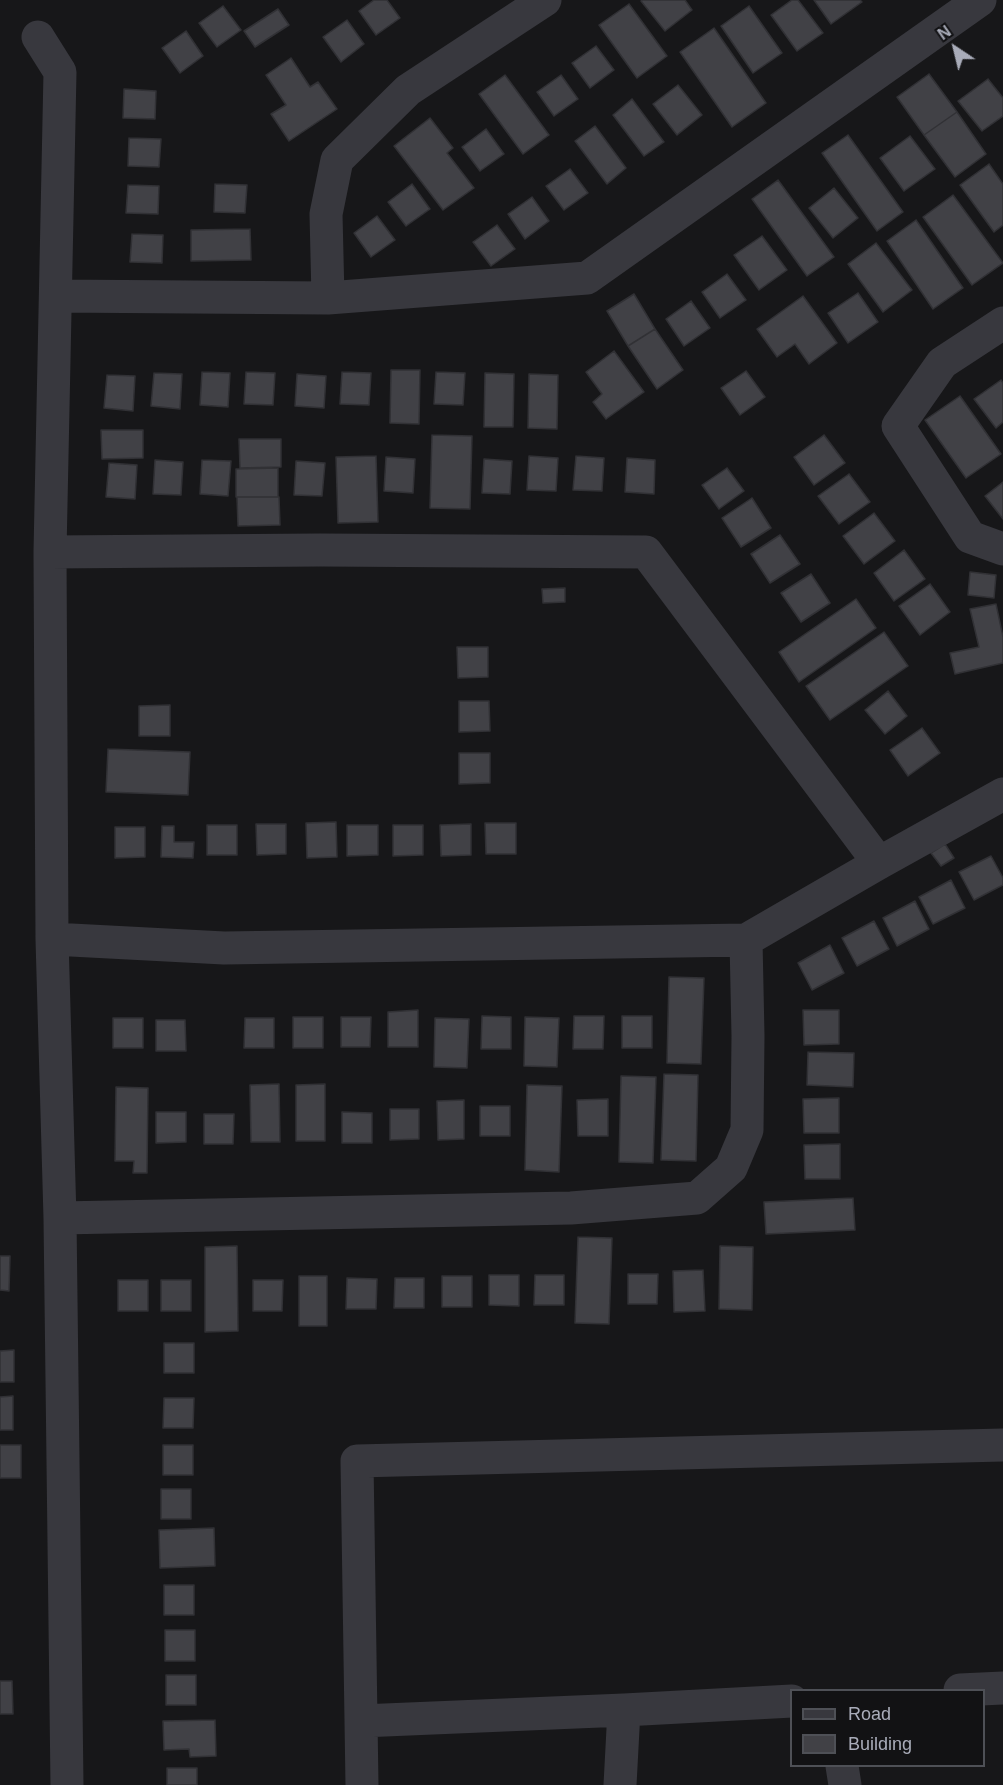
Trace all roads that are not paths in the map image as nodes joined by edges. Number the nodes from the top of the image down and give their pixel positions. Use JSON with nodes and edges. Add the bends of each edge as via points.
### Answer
{"nodes":[{"id":1,"x":545,"y":0,"type":"edge"},
{"id":2,"x":980,"y":0,"type":"edge"},
{"id":3,"x":38,"y":37,"type":"dead end"},
{"id":4,"x":57,"y":296,"type":"junction"},
{"id":5,"x":328,"y":298,"type":"junction"},
{"id":6,"x":1003,"y":323,"type":"edge"},
{"id":7,"x":1003,"y":549,"type":"edge"},
{"id":8,"x":50,"y":552,"type":"junction"},
{"id":9,"x":1003,"y":794,"type":"edge"},
{"id":10,"x":879,"y":863,"type":"junction"},
{"id":11,"x":52,"y":939,"type":"junction"},
{"id":12,"x":746,"y":940,"type":"junction"},
{"id":13,"x":60,"y":1218,"type":"junction"},
{"id":14,"x":1003,"y":1445,"type":"edge"},
{"id":15,"x":1003,"y":1688,"type":"edge"},
{"id":16,"x":982,"y":1689,"type":"edge"},
{"id":17,"x":790,"y":1701,"type":"edge"},
{"id":18,"x":624,"y":1710,"type":"junction"},
{"id":19,"x":361,"y":1721,"type":"junction"},
{"id":20,"x":842,"y":1767,"type":"edge"},
{"id":21,"x":67,"y":1785,"type":"edge"},
{"id":22,"x":362,"y":1785,"type":"edge"},
{"id":23,"x":620,"y":1785,"type":"edge"},
{"id":24,"x":846,"y":1785,"type":"edge"}],
"edges":[{"from":1,"to":5,"type":"street","via":[[408,90],[337,160],[326,214]]},
{"from":2,"to":5,"type":"street","via":[[587,278]]},
{"from":3,"to":4,"type":"street","via":[[60,72]]},
{"from":4,"to":5,"type":"street"},
{"from":4,"to":8,"type":"street"},
{"from":6,"to":7,"type":"street","via":[[942,363],[898,426],[970,537]]},
{"from":8,"to":10,"type":"street","via":[[646,552]]},
{"from":8,"to":11,"type":"street"},
{"from":9,"to":10,"type":"street"},
{"from":10,"to":12,"type":"street"},
{"from":11,"to":12,"type":"street","via":[[224,948]]},
{"from":11,"to":13,"type":"street"},
{"from":12,"to":13,"type":"street","via":[[747,1130],[731,1168],[697,1198],[571,1208]]},
{"from":13,"to":21,"type":"street"},
{"from":14,"to":19,"type":"street","via":[[357,1461]]},
{"from":15,"to":16,"type":"street"},
{"from":17,"to":18,"type":"street"},
{"from":18,"to":19,"type":"street"},
{"from":18,"to":23,"type":"street"},
{"from":19,"to":22,"type":"street"},
{"from":20,"to":24,"type":"street"}]}
